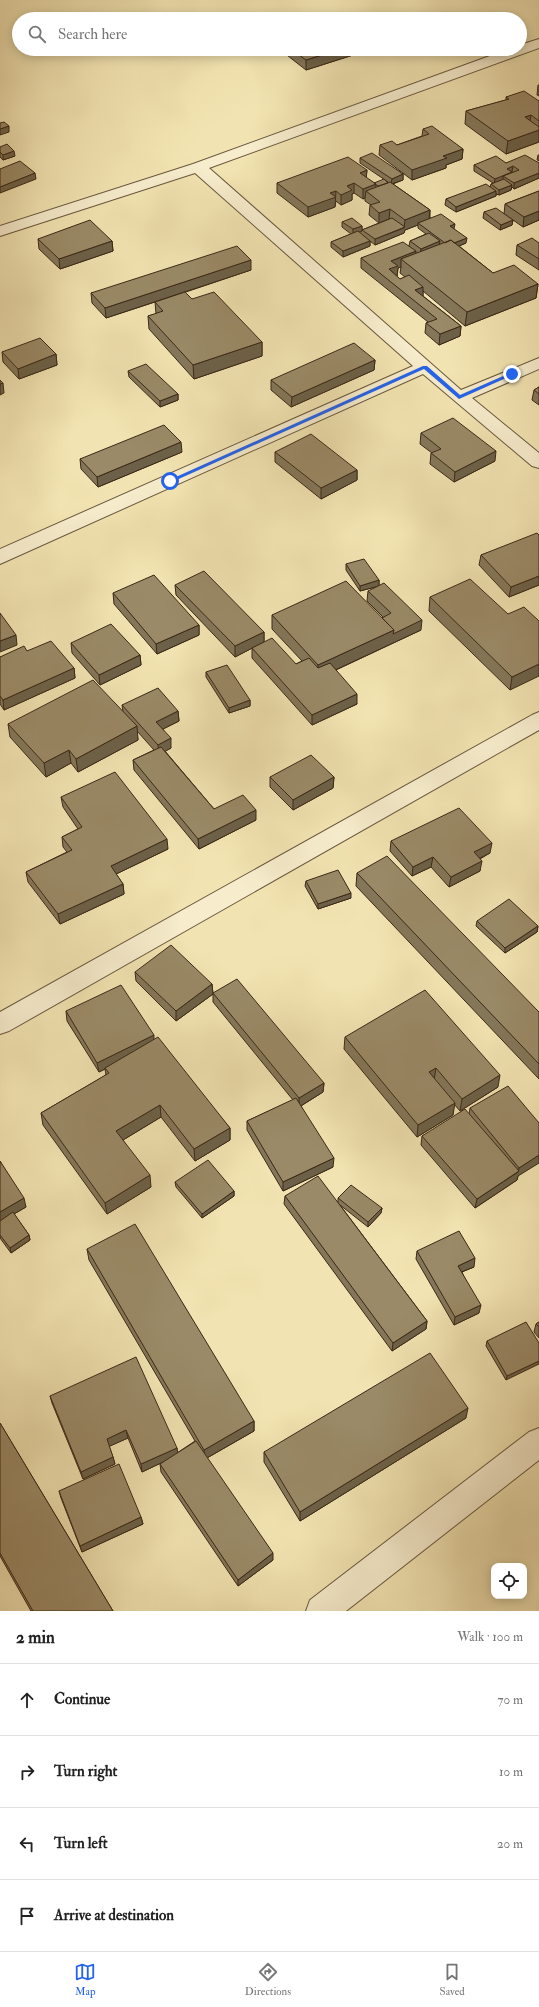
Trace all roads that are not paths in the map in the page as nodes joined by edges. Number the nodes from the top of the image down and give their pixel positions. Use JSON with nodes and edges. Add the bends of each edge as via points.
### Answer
{"nodes":[{"id":1,"x":539,"y":43,"type":"edge"},
{"id":2,"x":527,"y":47,"type":"edge"},
{"id":3,"x":503,"y":56,"type":"edge"},
{"id":4,"x":198,"y":167,"type":"junction"},
{"id":5,"x":0,"y":231,"type":"edge"},
{"id":6,"x":539,"y":363,"type":"edge"},
{"id":7,"x":425,"y":367,"type":"junction"},
{"id":8,"x":459,"y":397,"type":"junction"},
{"id":9,"x":539,"y":462,"type":"edge"},
{"id":10,"x":0,"y":557,"type":"edge"},
{"id":11,"x":539,"y":720,"type":"edge"},
{"id":12,"x":0,"y":1024,"type":"edge"},
{"id":13,"x":539,"y":1442,"type":"edge"},
{"id":14,"x":321,"y":1611,"type":"edge"}],
"edges":[{"from":1,"to":2,"type":"street"},
{"from":3,"to":4,"type":"street"},
{"from":4,"to":5,"type":"street"},
{"from":4,"to":7,"type":"street"},
{"from":6,"to":8,"type":"street"},
{"from":7,"to":8,"type":"street"},
{"from":7,"to":10,"type":"street"},
{"from":8,"to":9,"type":"street"},
{"from":11,"to":12,"type":"street"},
{"from":13,"to":14,"type":"street"}]}
